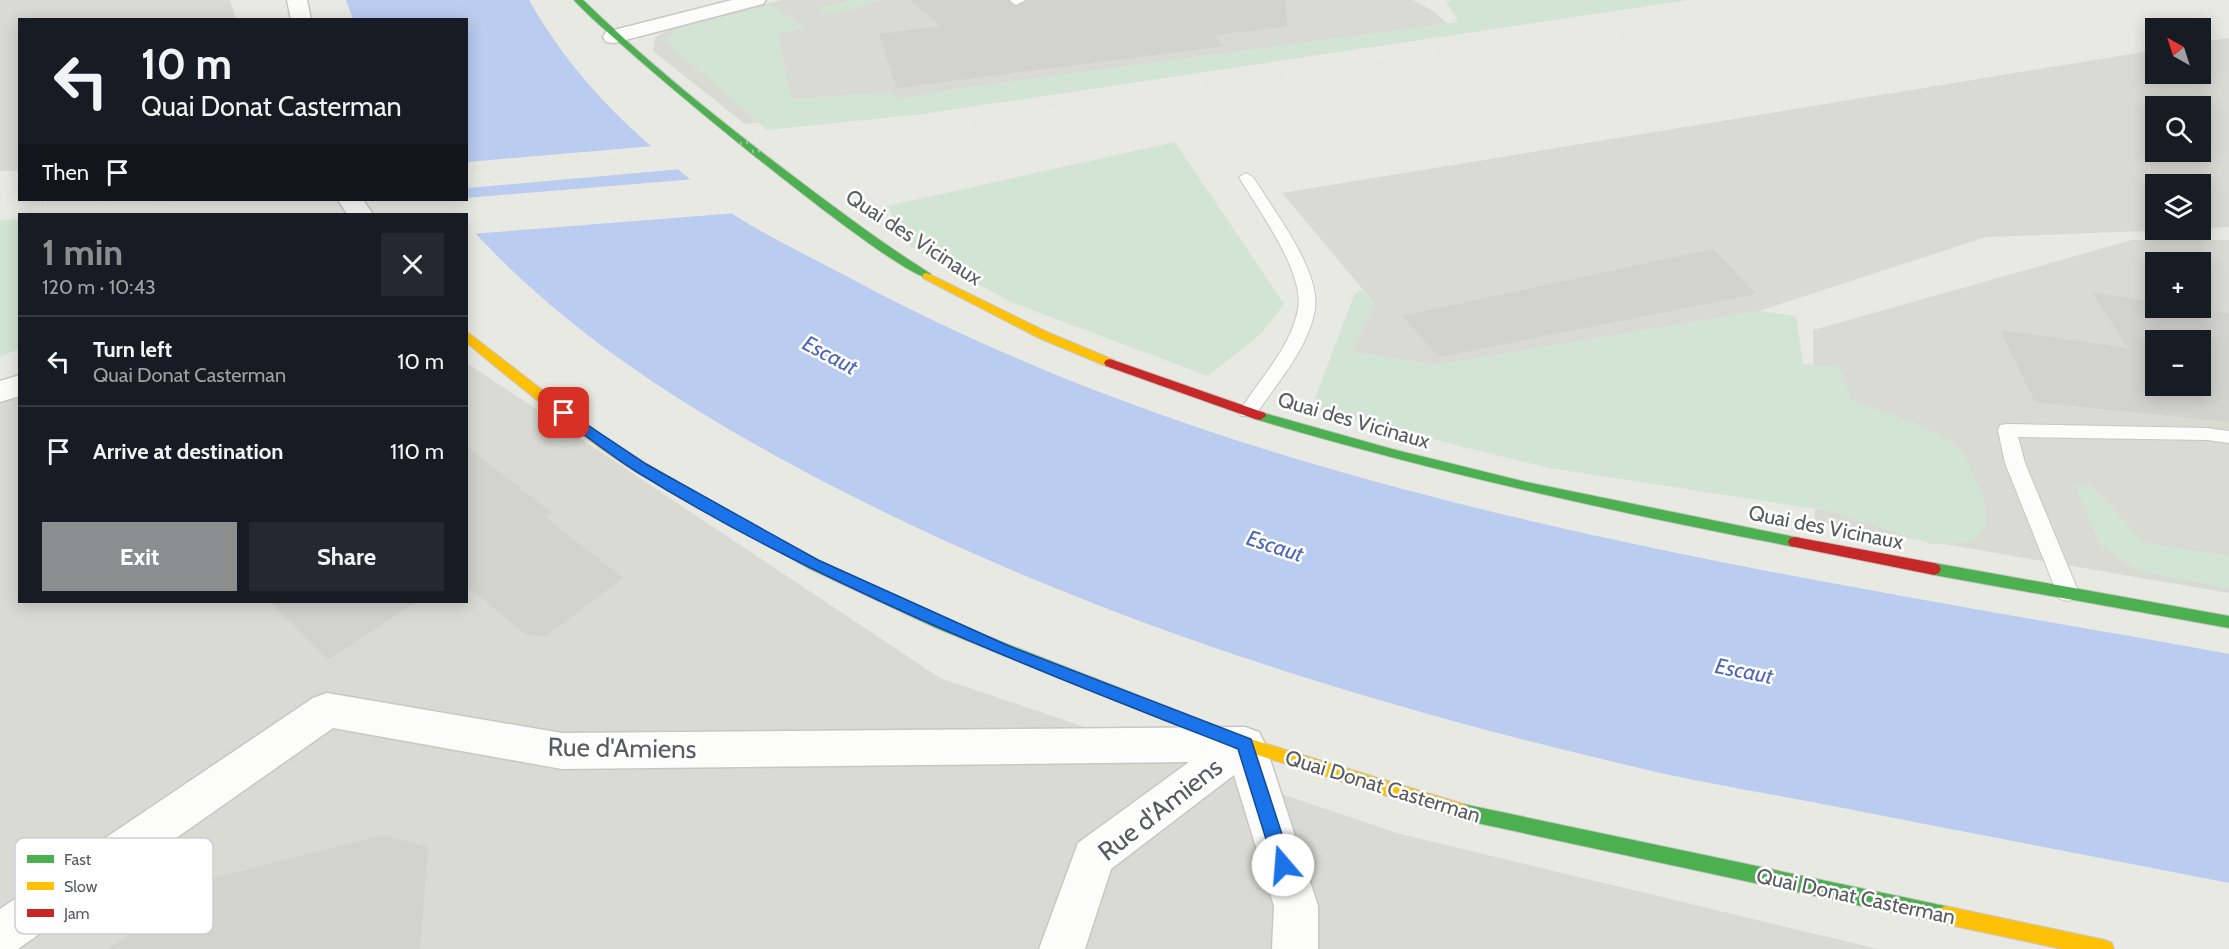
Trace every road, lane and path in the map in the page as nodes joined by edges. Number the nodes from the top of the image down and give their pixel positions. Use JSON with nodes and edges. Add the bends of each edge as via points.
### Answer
{"nodes":[{"id":1,"x":297,"y":0,"type":"edge"},
{"id":2,"x":578,"y":0,"type":"edge"},
{"id":3,"x":756,"y":0,"type":"edge"},
{"id":4,"x":301,"y":18,"type":"edge"},
{"id":5,"x":614,"y":37,"type":"junction"},
{"id":6,"x":1246,"y":177,"type":"dead end"},
{"id":7,"x":468,"y":337,"type":"edge"},
{"id":8,"x":18,"y":386,"type":"edge"},
{"id":9,"x":0,"y":392,"type":"edge"},
{"id":10,"x":1248,"y":412,"type":"junction"},
{"id":11,"x":2229,"y":437,"type":"edge"},
{"id":12,"x":2068,"y":593,"type":"junction"},
{"id":13,"x":2229,"y":622,"type":"edge"},
{"id":14,"x":1245,"y":744,"type":"junction"},
{"id":15,"x":141,"y":838,"type":"edge"},
{"id":16,"x":15,"y":925,"type":"edge"},
{"id":17,"x":0,"y":935,"type":"edge"},
{"id":18,"x":1062,"y":949,"type":"edge"},
{"id":19,"x":1295,"y":949,"type":"edge"},
{"id":20,"x":2105,"y":949,"type":"edge"}],
"edges":[{"from":1,"to":4,"type":"street"},
{"from":2,"to":5,"type":"street","name":"Quai des Vicinaux"},
{"from":3,"to":5,"type":"street"},
{"from":5,"to":10,"type":"street","name":"Quai des Vicinaux","via":[[661,80],[861,231],[952,291],[1065,345]]},
{"from":6,"to":10,"type":"lane","via":[[1305,279],[1308,306],[1295,340]]},
{"from":7,"to":14,"type":"street","name":"Quai Donat Casterman","via":[[525,386],[641,468],[813,564],[1004,651]]},
{"from":8,"to":9,"type":"street"},
{"from":10,"to":12,"type":"street","name":"Quai des Vicinaux","via":[[1425,463],[1586,501]]},
{"from":11,"to":12,"type":"lane","via":[[2007,430],[2015,463]]},
{"from":12,"to":13,"type":"street","name":"Quai des Vicinaux"},
{"from":14,"to":15,"type":"street","name":"Rue d'Amiens","via":[[562,751],[327,710]]},
{"from":14,"to":18,"type":"street","name":"Rue d'Amiens","via":[[1093,857]]},
{"from":14,"to":19,"type":"street","name":"Rue d'Amiens","via":[[1296,906]]},
{"from":14,"to":20,"type":"street","name":"Quai Donat Casterman","via":[[1484,818]]},
{"from":16,"to":17,"type":"street","name":"Rue d'Amiens"}]}
